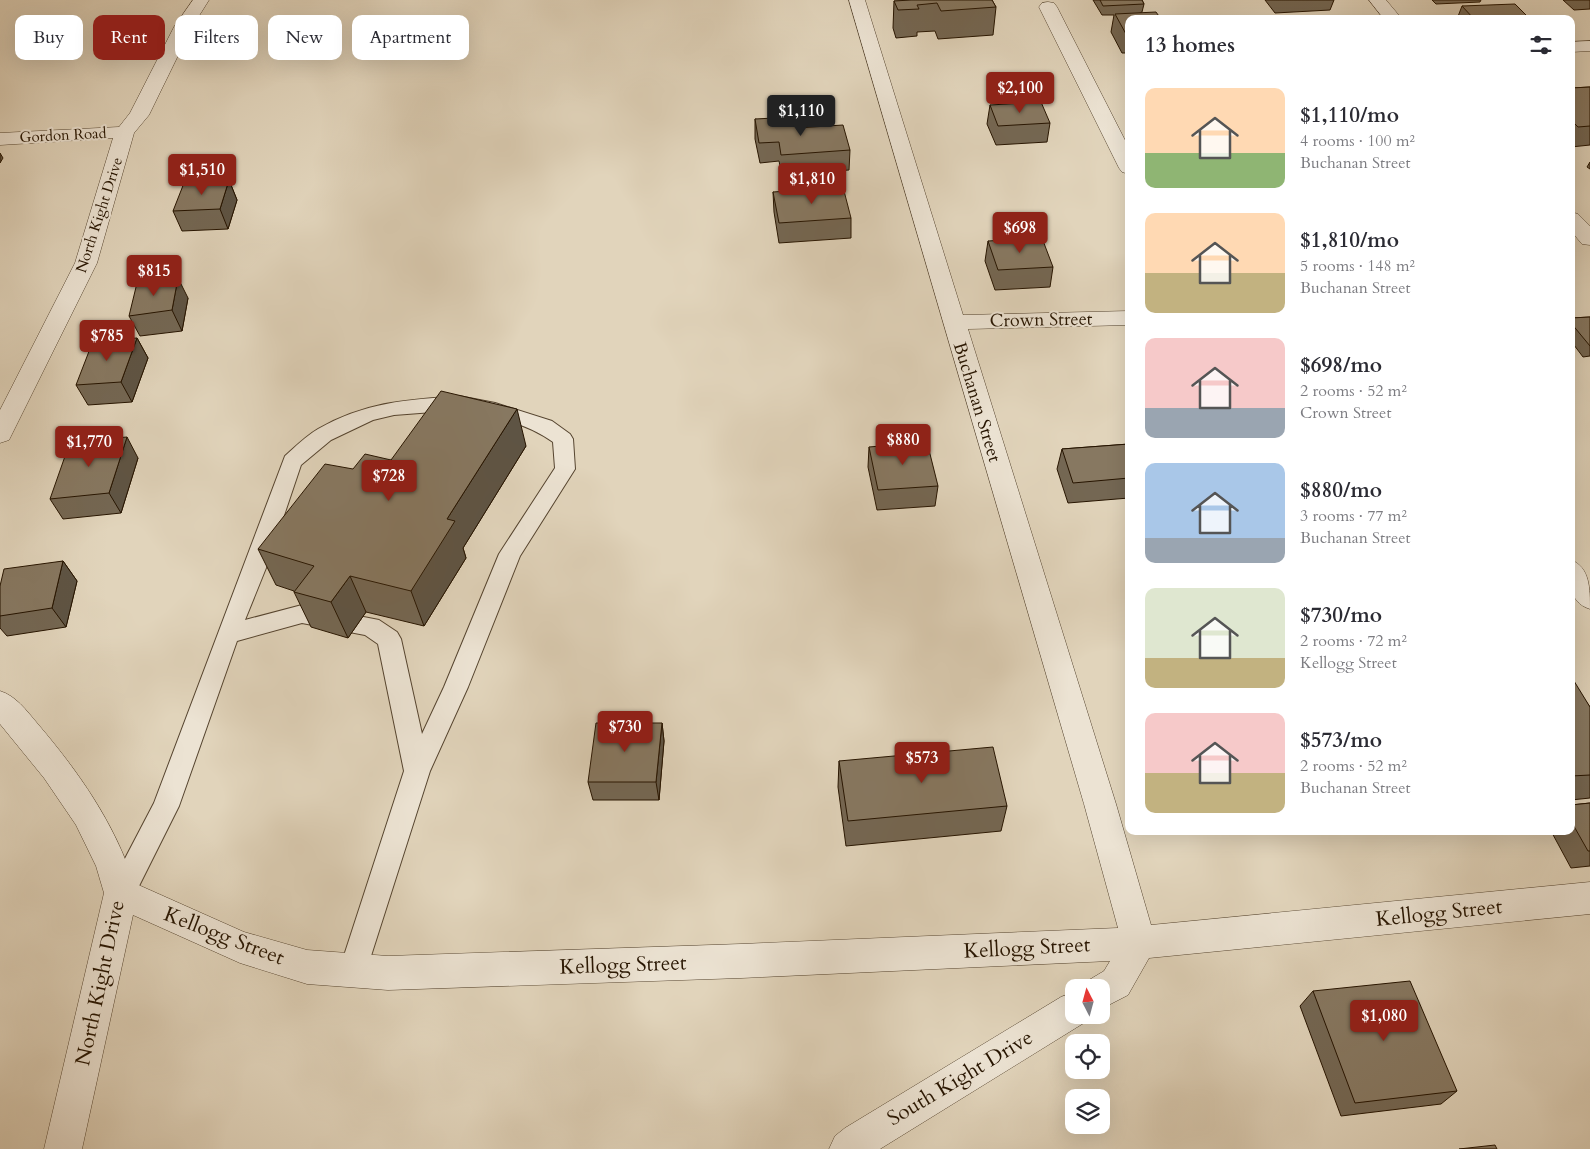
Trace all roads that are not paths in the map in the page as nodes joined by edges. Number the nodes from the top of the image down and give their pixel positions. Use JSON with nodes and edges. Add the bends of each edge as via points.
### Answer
{"nodes":[{"id":1,"x":201,"y":0,"type":"edge"},
{"id":2,"x":857,"y":0,"type":"edge"},
{"id":3,"x":1377,"y":0,"type":"edge"},
{"id":4,"x":1048,"y":7,"type":"dead end"},
{"id":5,"x":1390,"y":15,"type":"edge"},
{"id":6,"x":1590,"y":46,"type":"edge"},
{"id":7,"x":1575,"y":47,"type":"edge"},
{"id":8,"x":125,"y":132,"type":"junction"},
{"id":9,"x":0,"y":139,"type":"edge"},
{"id":10,"x":1125,"y":160,"type":"edge"},
{"id":11,"x":1575,"y":222,"type":"edge"},
{"id":12,"x":1590,"y":239,"type":"edge"},
{"id":13,"x":1125,"y":318,"type":"edge"},
{"id":14,"x":953,"y":322,"type":"junction"},
{"id":15,"x":0,"y":434,"type":"edge"},
{"id":16,"x":1575,"y":576,"type":"edge"},
{"id":17,"x":1590,"y":598,"type":"edge"},
{"id":18,"x":228,"y":634,"type":"junction"},
{"id":19,"x":0,"y":704,"type":"edge"},
{"id":20,"x":417,"y":771,"type":"junction"},
{"id":21,"x":121,"y":893,"type":"junction"},
{"id":22,"x":1590,"y":898,"type":"edge"},
{"id":23,"x":1139,"y":943,"type":"junction"},
{"id":24,"x":353,"y":971,"type":"junction"},
{"id":25,"x":1110,"y":987,"type":"edge"},
{"id":26,"x":1065,"y":1015,"type":"edge"},
{"id":27,"x":63,"y":1149,"type":"edge"},
{"id":28,"x":848,"y":1149,"type":"edge"}],
"edges":[{"from":1,"to":8,"type":"street","name":"North Kight Drive","via":[[183,27],[140,115]]},
{"from":2,"to":14,"type":"street","name":"Buchanan Street"},
{"from":3,"to":5,"type":"street"},
{"from":4,"to":10,"type":"street"},
{"from":6,"to":7,"type":"street"},
{"from":8,"to":9,"type":"street","name":"Gordon Road"},
{"from":8,"to":15,"type":"street","name":"North Kight Drive","via":[[86,263]]},
{"from":11,"to":12,"type":"street"},
{"from":13,"to":14,"type":"street","name":"Crown Street"},
{"from":14,"to":23,"type":"street","name":"Buchanan Street","via":[[1100,804]]},
{"from":16,"to":17,"type":"street"},
{"from":18,"to":20,"type":"lane","via":[[302,614],[371,627],[389,639]]},
{"from":18,"to":20,"type":"lane","via":[[257,563],[292,461],[324,435],[367,414],[394,408],[459,403],[495,410],[545,426],[563,439],[565,469],[510,554],[456,687]]},
{"from":18,"to":21,"type":"lane","via":[[166,806]]},
{"from":19,"to":21,"type":"street","name":"North Kight Drive","via":[[38,745],[87,812],[115,871]]},
{"from":20,"to":24,"type":"lane"},
{"from":21,"to":24,"type":"street","name":"Kellogg Street","via":[[240,947],[307,967]]},
{"from":21,"to":27,"type":"street","name":"North Kight Drive"},
{"from":22,"to":23,"type":"street","name":"Kellogg Street"},
{"from":23,"to":24,"type":"street","name":"Kellogg Street","via":[[741,961],[388,973]]},
{"from":23,"to":25,"type":"street","via":[[1116,983]]},
{"from":26,"to":28,"type":"street","name":"South Kight Drive"}]}
